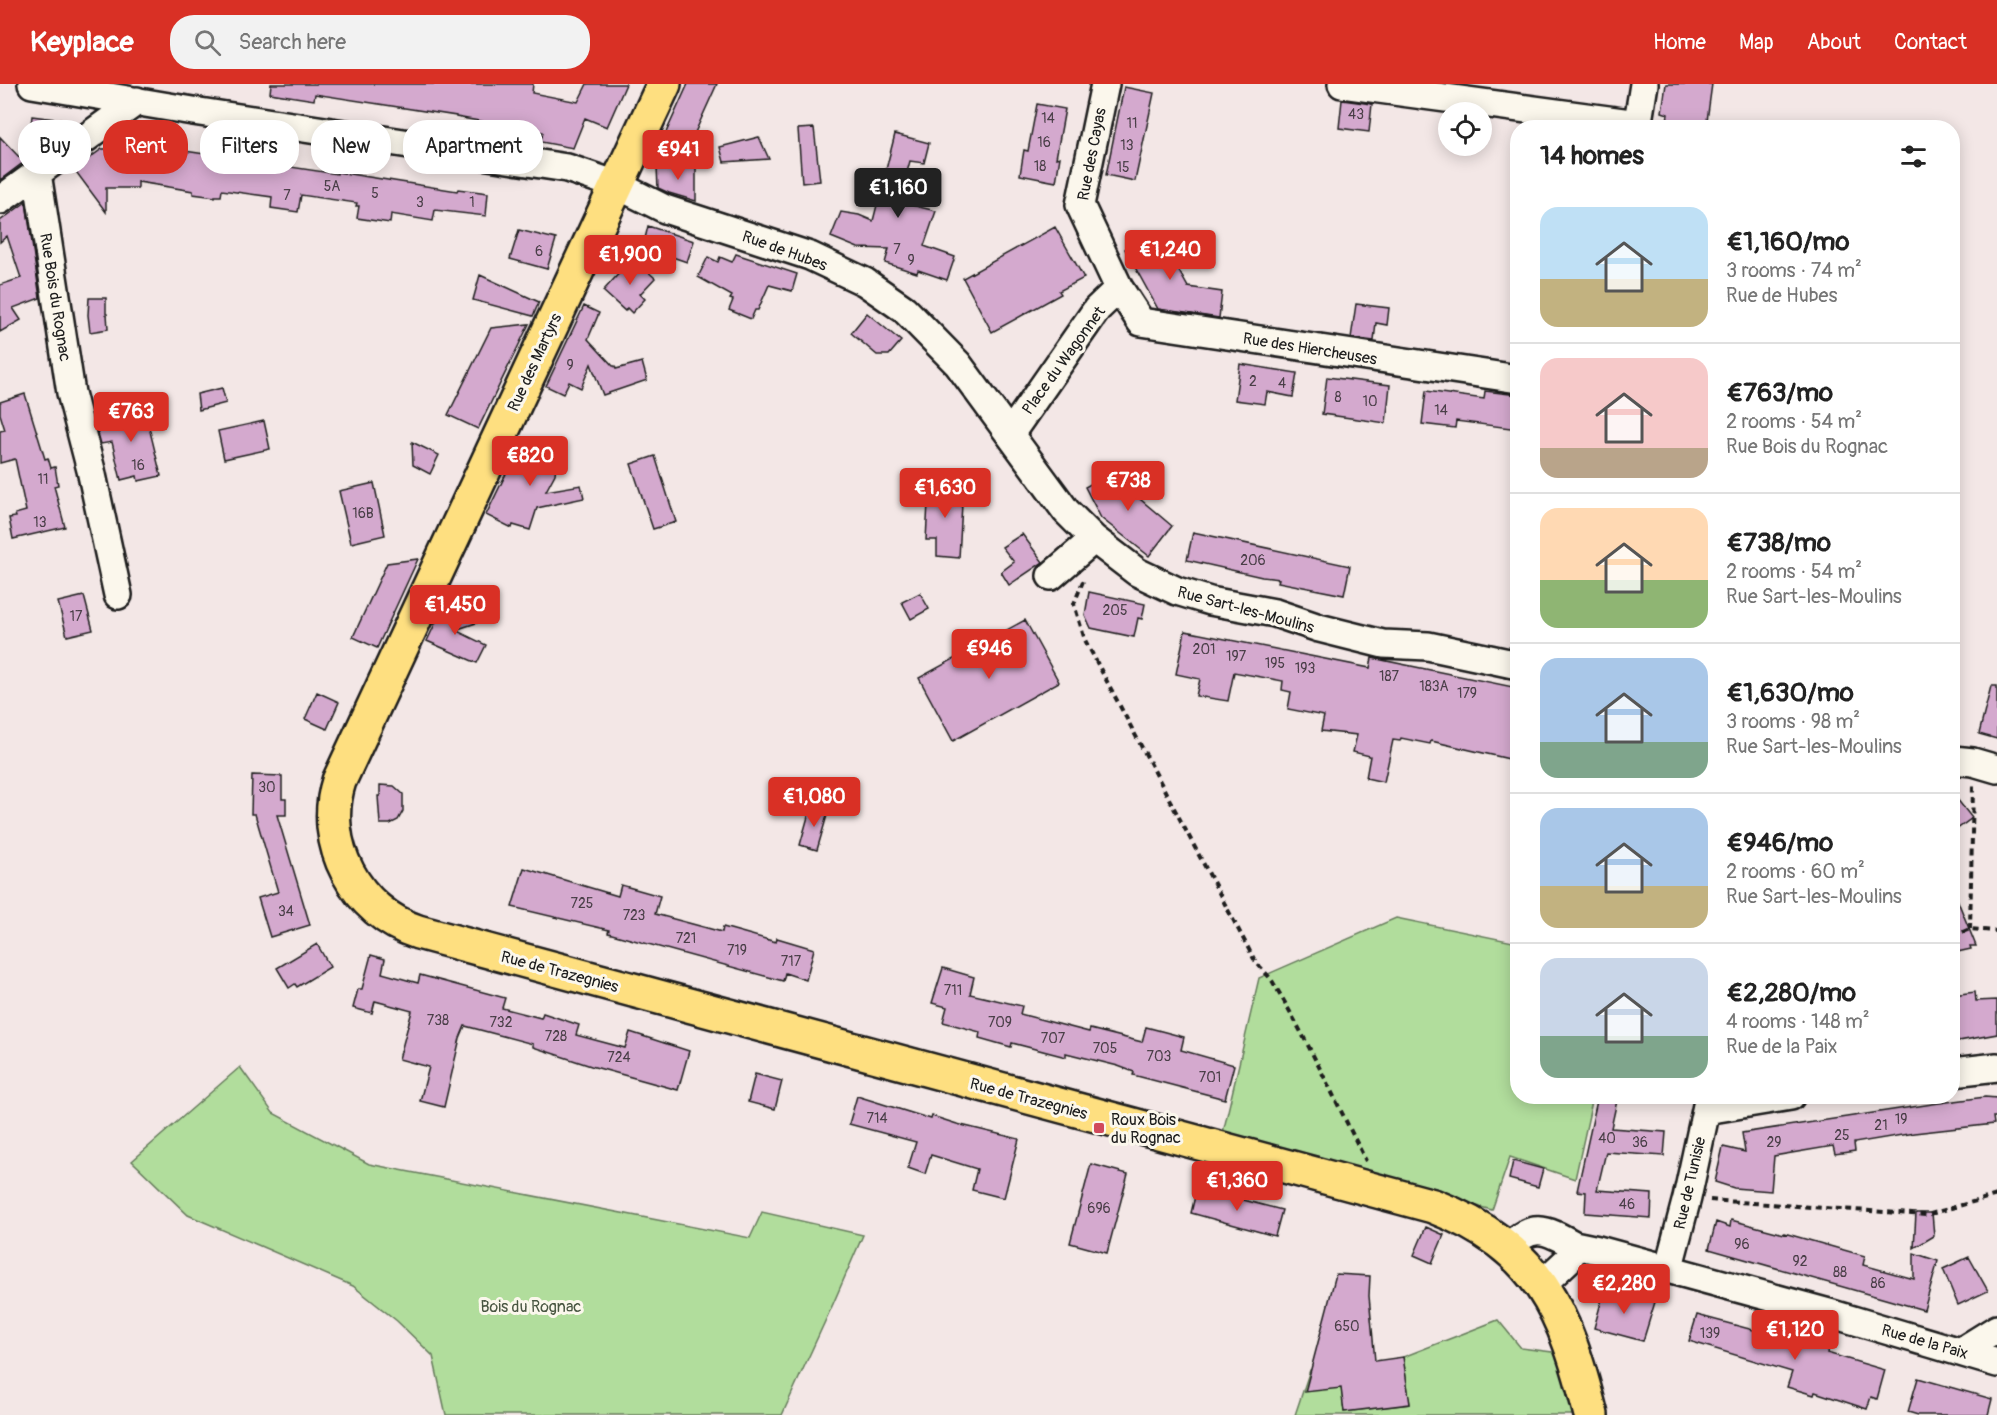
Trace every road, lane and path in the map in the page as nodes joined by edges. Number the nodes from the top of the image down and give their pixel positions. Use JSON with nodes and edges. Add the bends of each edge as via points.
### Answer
{"nodes":[{"id":1,"x":32,"y":84,"type":"edge"},
{"id":2,"x":664,"y":84,"type":"edge"},
{"id":3,"x":1105,"y":84,"type":"edge"},
{"id":4,"x":1342,"y":84,"type":"edge"},
{"id":5,"x":1644,"y":84,"type":"edge"},
{"id":6,"x":139,"y":93,"type":"edge"},
{"id":7,"x":1596,"y":120,"type":"edge"},
{"id":8,"x":1639,"y":120,"type":"edge"},
{"id":9,"x":91,"y":131,"type":"edge"},
{"id":10,"x":36,"y":174,"type":"edge"},
{"id":11,"x":37,"y":174,"type":"edge"},
{"id":12,"x":616,"y":185,"type":"junction"},
{"id":13,"x":0,"y":200,"type":"edge"},
{"id":14,"x":1119,"y":288,"type":"junction"},
{"id":15,"x":938,"y":342,"type":"joint"},
{"id":16,"x":1510,"y":378,"type":"edge"},
{"id":17,"x":1010,"y":434,"type":"junction"},
{"id":18,"x":1099,"y":543,"type":"junction"},
{"id":19,"x":1051,"y":576,"type":"dead end"},
{"id":20,"x":118,"y":595,"type":"dead end"},
{"id":21,"x":1510,"y":663,"type":"edge"},
{"id":22,"x":1974,"y":764,"type":"edge"},
{"id":23,"x":367,"y":900,"type":"joint"},
{"id":24,"x":1970,"y":929,"type":"junction"},
{"id":25,"x":1997,"y":931,"type":"edge"},
{"id":26,"x":1960,"y":933,"type":"edge"},
{"id":27,"x":1997,"y":1067,"type":"edge"},
{"id":28,"x":1960,"y":1071,"type":"edge"},
{"id":29,"x":1708,"y":1104,"type":"edge"},
{"id":30,"x":1371,"y":1189,"type":"junction"},
{"id":31,"x":1997,"y":1195,"type":"edge"},
{"id":32,"x":1687,"y":1198,"type":"junction"},
{"id":33,"x":1574,"y":1245,"type":"junction"},
{"id":34,"x":1507,"y":1248,"type":"junction"},
{"id":35,"x":1668,"y":1270,"type":"junction"},
{"id":36,"x":1541,"y":1285,"type":"junction"},
{"id":37,"x":1997,"y":1329,"type":"edge"},
{"id":38,"x":1960,"y":1352,"type":"junction"},
{"id":39,"x":1997,"y":1363,"type":"edge"},
{"id":40,"x":1591,"y":1415,"type":"edge"}],
"edges":[{"from":1,"to":6,"type":"street","name":"Rue de Hubes"},
{"from":2,"to":12,"type":"main road","name":"Rue des Martyrs"},
{"from":3,"to":14,"type":"street","name":"Rue des Cayas","via":[[1080,205]]},
{"from":4,"to":7,"type":"street"},
{"from":5,"to":8,"type":"street"},
{"from":6,"to":9,"type":"street"},
{"from":6,"to":12,"type":"street","name":"Rue de Hubes","via":[[567,168]]},
{"from":10,"to":13,"type":"street"},
{"from":11,"to":20,"type":"street","name":"Rue Bois du Rognac","via":[[71,393]]},
{"from":12,"to":15,"type":"street","name":"Rue de Hubes","via":[[665,209],[810,256],[865,282],[904,309]]},
{"from":12,"to":23,"type":"main road","name":"Rue des Martyrs","via":[[339,781],[333,815],[336,843],[350,877]]},
{"from":14,"to":16,"type":"street","name":"Rue des Hiercheuses","via":[[1142,322]]},
{"from":14,"to":17,"type":"street","name":"Place du Wagonnet","via":[[1097,309]]},
{"from":15,"to":17,"type":"street","name":"Rue Sart-les-Moulins"},
{"from":17,"to":18,"type":"street","name":"Rue Sart-les-Moulins","via":[[1066,512]]},
{"from":18,"to":19,"type":"street"},
{"from":18,"to":21,"type":"street","name":"Rue Sart-les-Moulins","via":[[1137,573],[1210,601],[1275,613],[1383,644],[1428,646]]},
{"from":18,"to":30,"type":"path","via":[[1074,604],[1085,640],[1254,959],[1288,1009],[1374,1177]]},
{"from":22,"to":24,"type":"path"},
{"from":23,"to":30,"type":"main road","name":"Rue de Trazegnies","via":[[402,926],[437,938]]},
{"from":24,"to":25,"type":"path"},
{"from":24,"to":26,"type":"path"},
{"from":27,"to":28,"type":"street"},
{"from":29,"to":32,"type":"street","name":"Rue de Tunisie"},
{"from":30,"to":34,"type":"main road","name":"Rue de Trazegnies","via":[[1449,1212]]},
{"from":31,"to":32,"type":"path","via":[[1927,1215]]},
{"from":32,"to":35,"type":"street","name":"Rue de Tunisie"},
{"from":33,"to":34,"type":"street","name":"Rue de la Paix","via":[[1555,1234],[1538,1231],[1527,1232]]},
{"from":33,"to":35,"type":"street","name":"Rue de la Paix"},
{"from":33,"to":36,"type":"street","via":[[1569,1259]]},
{"from":34,"to":36,"type":"main road","name":"Rue de Trazegnies"},
{"from":35,"to":38,"type":"street","name":"Rue de la Paix"},
{"from":36,"to":40,"type":"main road","name":"Rue de Trazegnies","via":[[1570,1341]]},
{"from":37,"to":38,"type":"street"},
{"from":38,"to":39,"type":"street","name":"Rue de la Paix"}]}
